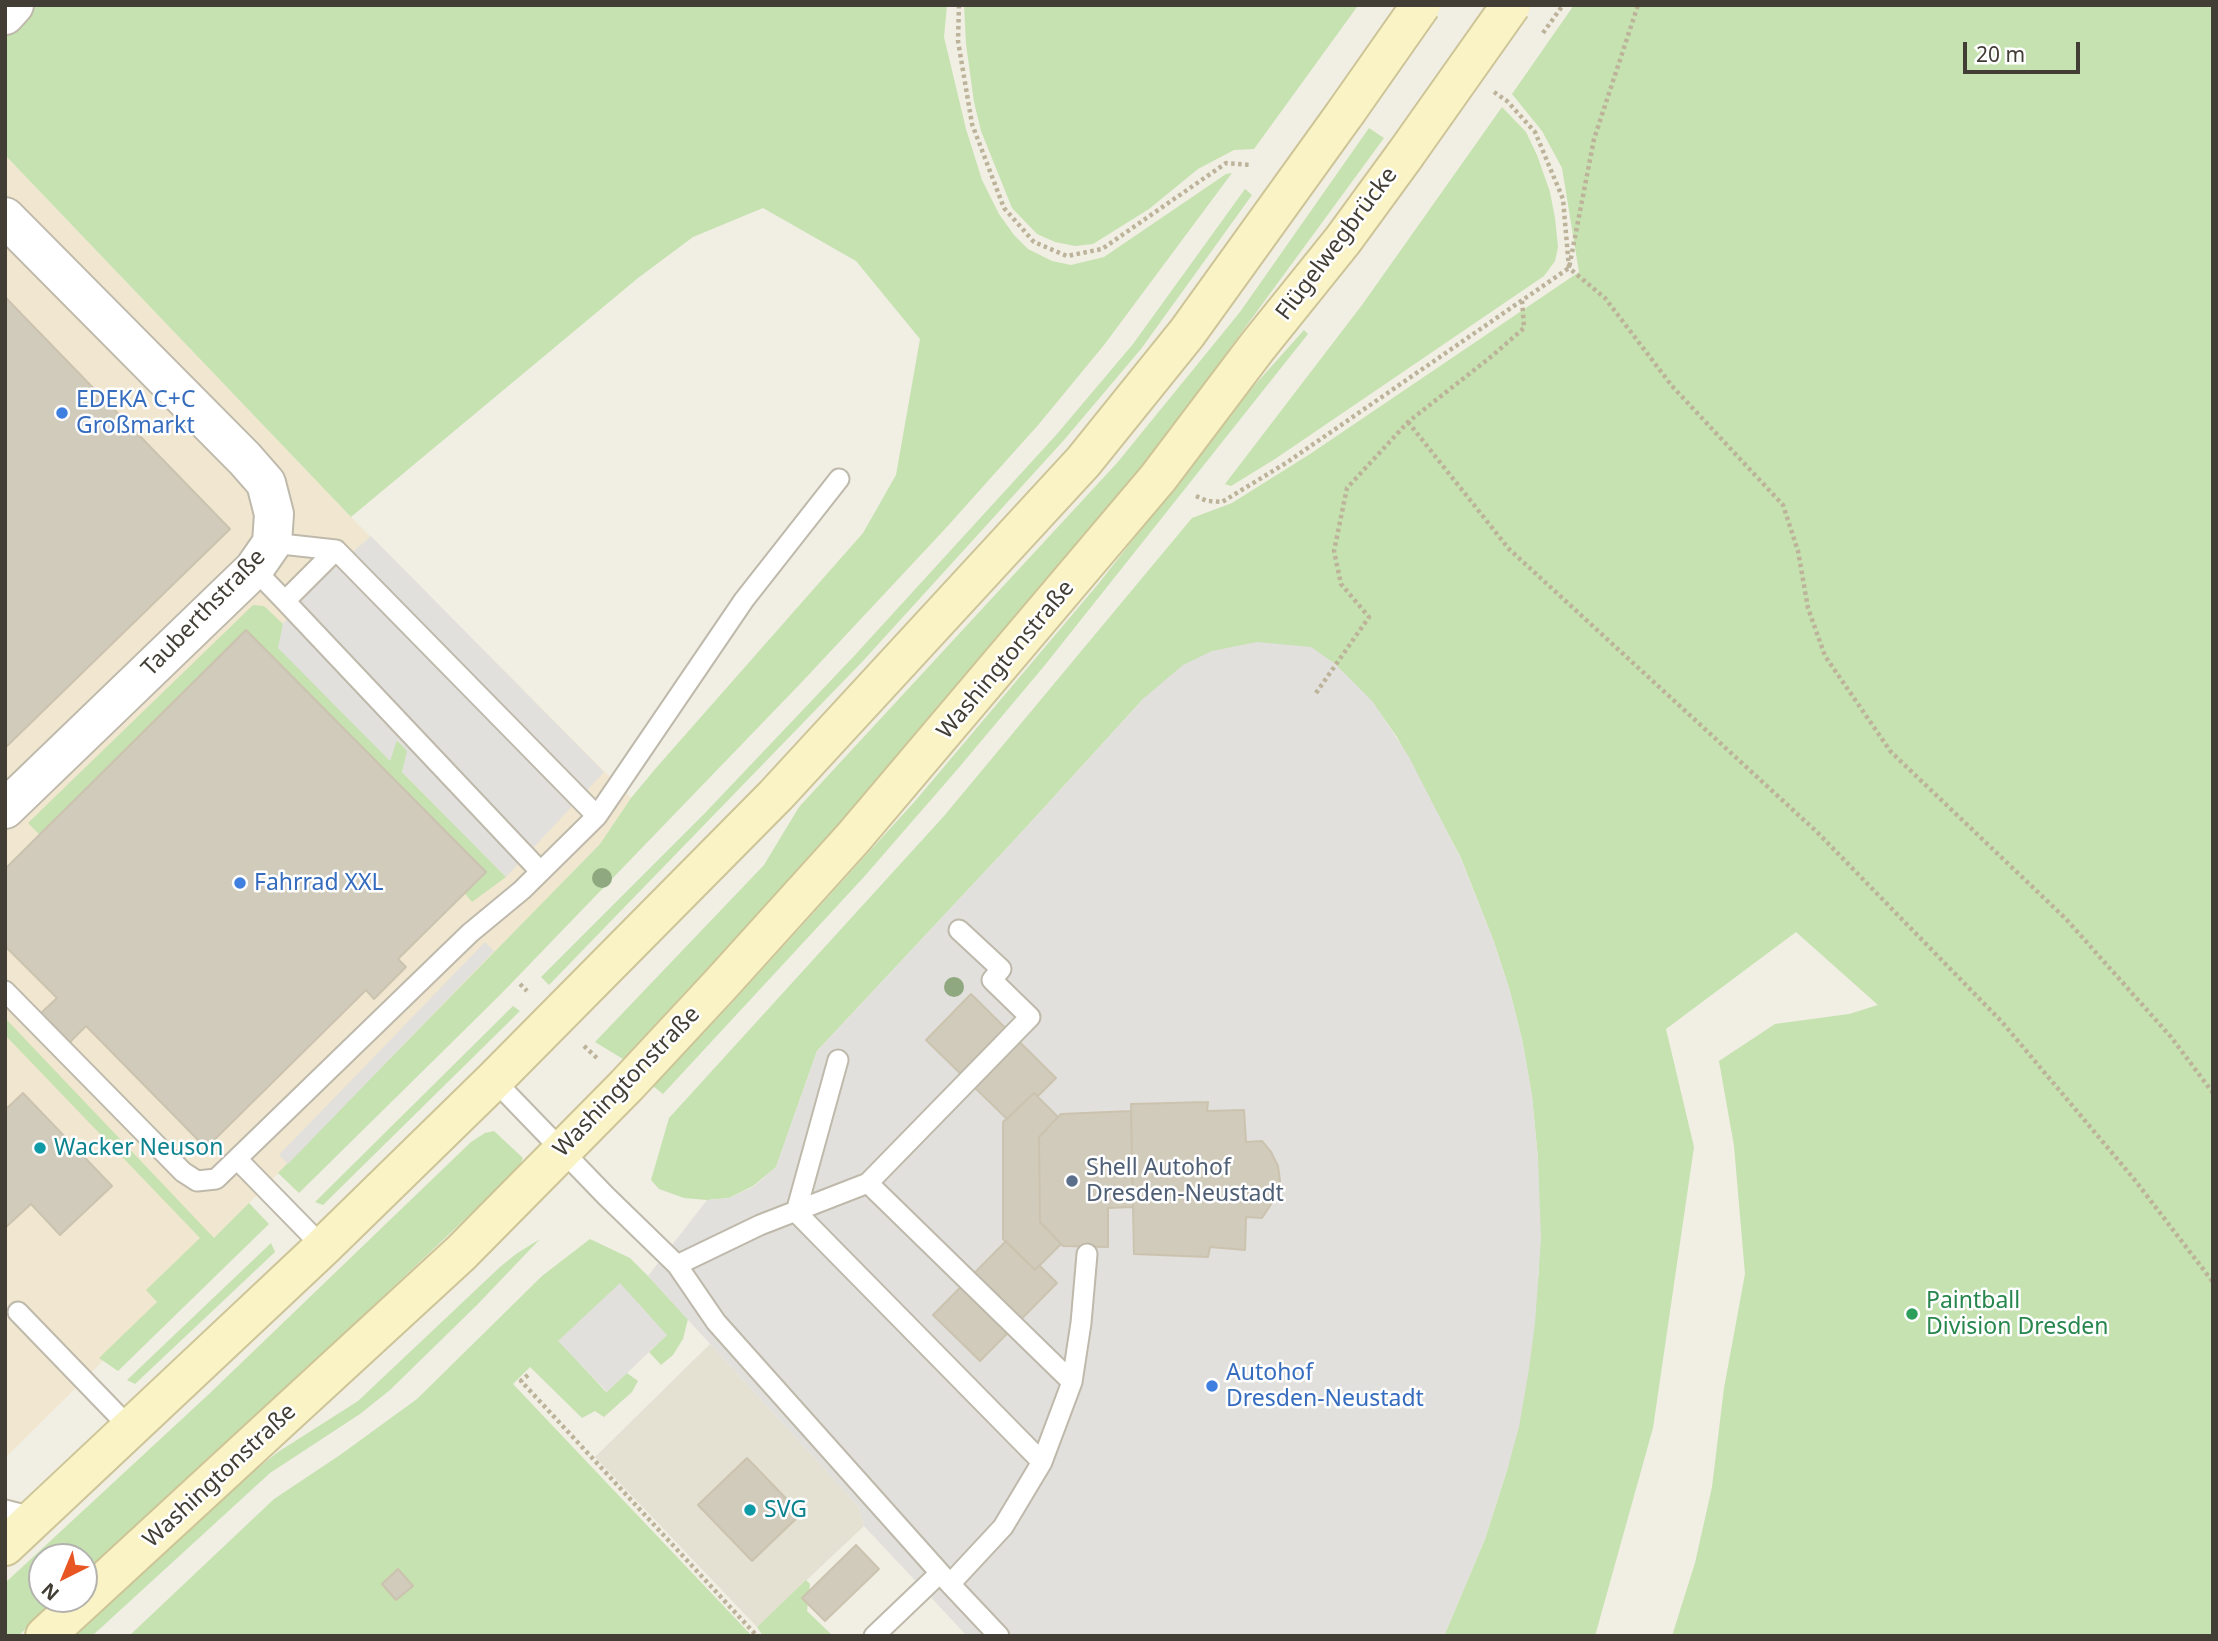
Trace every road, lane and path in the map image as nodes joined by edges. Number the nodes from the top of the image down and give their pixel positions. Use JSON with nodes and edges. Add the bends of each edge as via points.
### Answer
{"nodes":[{"id":1,"x":14,"y":5,"type":"edge"},
{"id":2,"x":959,"y":5,"type":"edge"},
{"id":3,"x":1421,"y":5,"type":"edge"},
{"id":4,"x":1510,"y":5,"type":"edge"},
{"id":5,"x":1638,"y":5,"type":"edge"},
{"id":6,"x":5,"y":15,"type":"edge"},
{"id":7,"x":1484,"y":85,"type":"dead end"},
{"id":8,"x":1250,"y":165,"type":"dead end"},
{"id":9,"x":5,"y":217,"type":"edge"},
{"id":10,"x":1569,"y":268,"type":"junction"},
{"id":11,"x":1522,"y":299,"type":"junction"},
{"id":12,"x":1408,"y":422,"type":"junction"},
{"id":13,"x":1158,"y":478,"type":"joint"},
{"id":14,"x":839,"y":479,"type":"dead end"},
{"id":15,"x":1196,"y":496,"type":"dead end"},
{"id":16,"x":336,"y":550,"type":"junction"},
{"id":17,"x":263,"y":556,"type":"junction"},
{"id":18,"x":285,"y":601,"type":"junction"},
{"id":19,"x":1316,"y":693,"type":"dead end"},
{"id":20,"x":5,"y":809,"type":"edge"},
{"id":21,"x":597,"y":817,"type":"junction"},
{"id":22,"x":540,"y":871,"type":"junction"},
{"id":23,"x":959,"y":930,"type":"dead end"},
{"id":24,"x":520,"y":984,"type":"dead end"},
{"id":25,"x":5,"y":991,"type":"edge"},
{"id":26,"x":556,"y":1018,"type":"junction"},
{"id":27,"x":838,"y":1060,"type":"dead end"},
{"id":28,"x":494,"y":1080,"type":"junction"},
{"id":29,"x":626,"y":1086,"type":"junction"},
{"id":30,"x":2213,"y":1093,"type":"edge"},
{"id":31,"x":561,"y":1151,"type":"junction"},
{"id":32,"x":237,"y":1160,"type":"junction"},
{"id":33,"x":868,"y":1183,"type":"junction"},
{"id":34,"x":796,"y":1212,"type":"junction"},
{"id":35,"x":323,"y":1247,"type":"junction"},
{"id":36,"x":1087,"y":1254,"type":"dead end"},
{"id":37,"x":677,"y":1265,"type":"junction"},
{"id":38,"x":2213,"y":1282,"type":"edge"},
{"id":39,"x":18,"y":1312,"type":"dead end"},
{"id":40,"x":528,"y":1374,"type":"dead end"},
{"id":41,"x":1072,"y":1381,"type":"junction"},
{"id":42,"x":131,"y":1429,"type":"junction"},
{"id":43,"x":1042,"y":1462,"type":"junction"},
{"id":44,"x":20,"y":1514,"type":"edge"},
{"id":45,"x":5,"y":1546,"type":"edge"},
{"id":46,"x":945,"y":1579,"type":"junction"},
{"id":47,"x":46,"y":1636,"type":"edge"},
{"id":48,"x":757,"y":1636,"type":"edge"},
{"id":49,"x":874,"y":1636,"type":"edge"},
{"id":50,"x":999,"y":1636,"type":"edge"}],
"edges":[{"from":1,"to":6,"type":"street"},
{"from":2,"to":8,"type":"path","via":[[958,41],[972,124],[1004,208],[1034,242],[1067,256],[1102,249],[1226,163]]},
{"from":3,"to":26,"type":"main road","bridge":true,"via":[[1187,333],[1083,462],[776,795]]},
{"from":4,"to":13,"type":"main road","name":"Flügelwegbrücke","bridge":true,"via":[[1343,240]]},
{"from":5,"to":10,"type":"path","via":[[1594,139]]},
{"from":7,"to":10,"type":"path","via":[[1507,101],[1535,132],[1563,199]]},
{"from":9,"to":17,"type":"street","name":"Tauberthstraße","via":[[265,483],[274,514]]},
{"from":10,"to":11,"type":"path"},
{"from":10,"to":30,"type":"path","via":[[1605,298],[1672,386],[1783,505],[1798,551],[1808,608],[1825,656],[1891,752],[2066,919],[2171,1037]]},
{"from":11,"to":12,"type":"path","via":[[1524,328]]},
{"from":11,"to":15,"type":"path","via":[[1286,463],[1222,502]]},
{"from":12,"to":19,"type":"path","via":[[1348,488],[1334,551],[1341,584],[1369,617]]},
{"from":12,"to":38,"type":"path","via":[[1509,549],[1817,832],[2002,1022],[2134,1179]]},
{"from":13,"to":29,"type":"main road","name":"Washingtonstraße","via":[[853,838]]},
{"from":14,"to":21,"type":"lane","via":[[744,600]]},
{"from":16,"to":17,"type":"lane"},
{"from":16,"to":18,"type":"lane"},
{"from":16,"to":21,"type":"lane"},
{"from":17,"to":18,"type":"lane"},
{"from":17,"to":20,"type":"street","name":"Tauberthstraße"},
{"from":18,"to":22,"type":"lane"},
{"from":21,"to":22,"type":"lane"},
{"from":22,"to":32,"type":"lane"},
{"from":23,"to":33,"type":"lane","via":[[1001,969],[992,981],[1030,1017]]},
{"from":24,"to":26,"type":"path"},
{"from":25,"to":32,"type":"lane","via":[[183,1172],[197,1181],[216,1179]]},
{"from":26,"to":28,"type":"main road"},
{"from":26,"to":29,"type":"path"},
{"from":27,"to":34,"type":"lane"},
{"from":28,"to":31,"type":"lane"},
{"from":28,"to":35,"type":"main road"},
{"from":29,"to":31,"type":"main road","name":"Washingtonstraße"},
{"from":31,"to":37,"type":"lane"},
{"from":31,"to":47,"type":"main road","name":"Washingtonstraße","via":[[461,1253]]},
{"from":32,"to":35,"type":"lane"},
{"from":33,"to":34,"type":"lane"},
{"from":33,"to":41,"type":"lane"},
{"from":34,"to":37,"type":"lane"},
{"from":34,"to":43,"type":"lane"},
{"from":35,"to":42,"type":"main road"},
{"from":36,"to":41,"type":"lane"},
{"from":37,"to":46,"type":"lane","via":[[716,1322]]},
{"from":39,"to":42,"type":"lane"},
{"from":40,"to":48,"type":"path","via":[[522,1381]]},
{"from":41,"to":43,"type":"lane"},
{"from":42,"to":44,"type":"main road"},
{"from":43,"to":46,"type":"lane","via":[[1003,1527]]},
{"from":44,"to":45,"type":"main road"},
{"from":46,"to":49,"type":"lane"},
{"from":46,"to":50,"type":"lane"}]}
